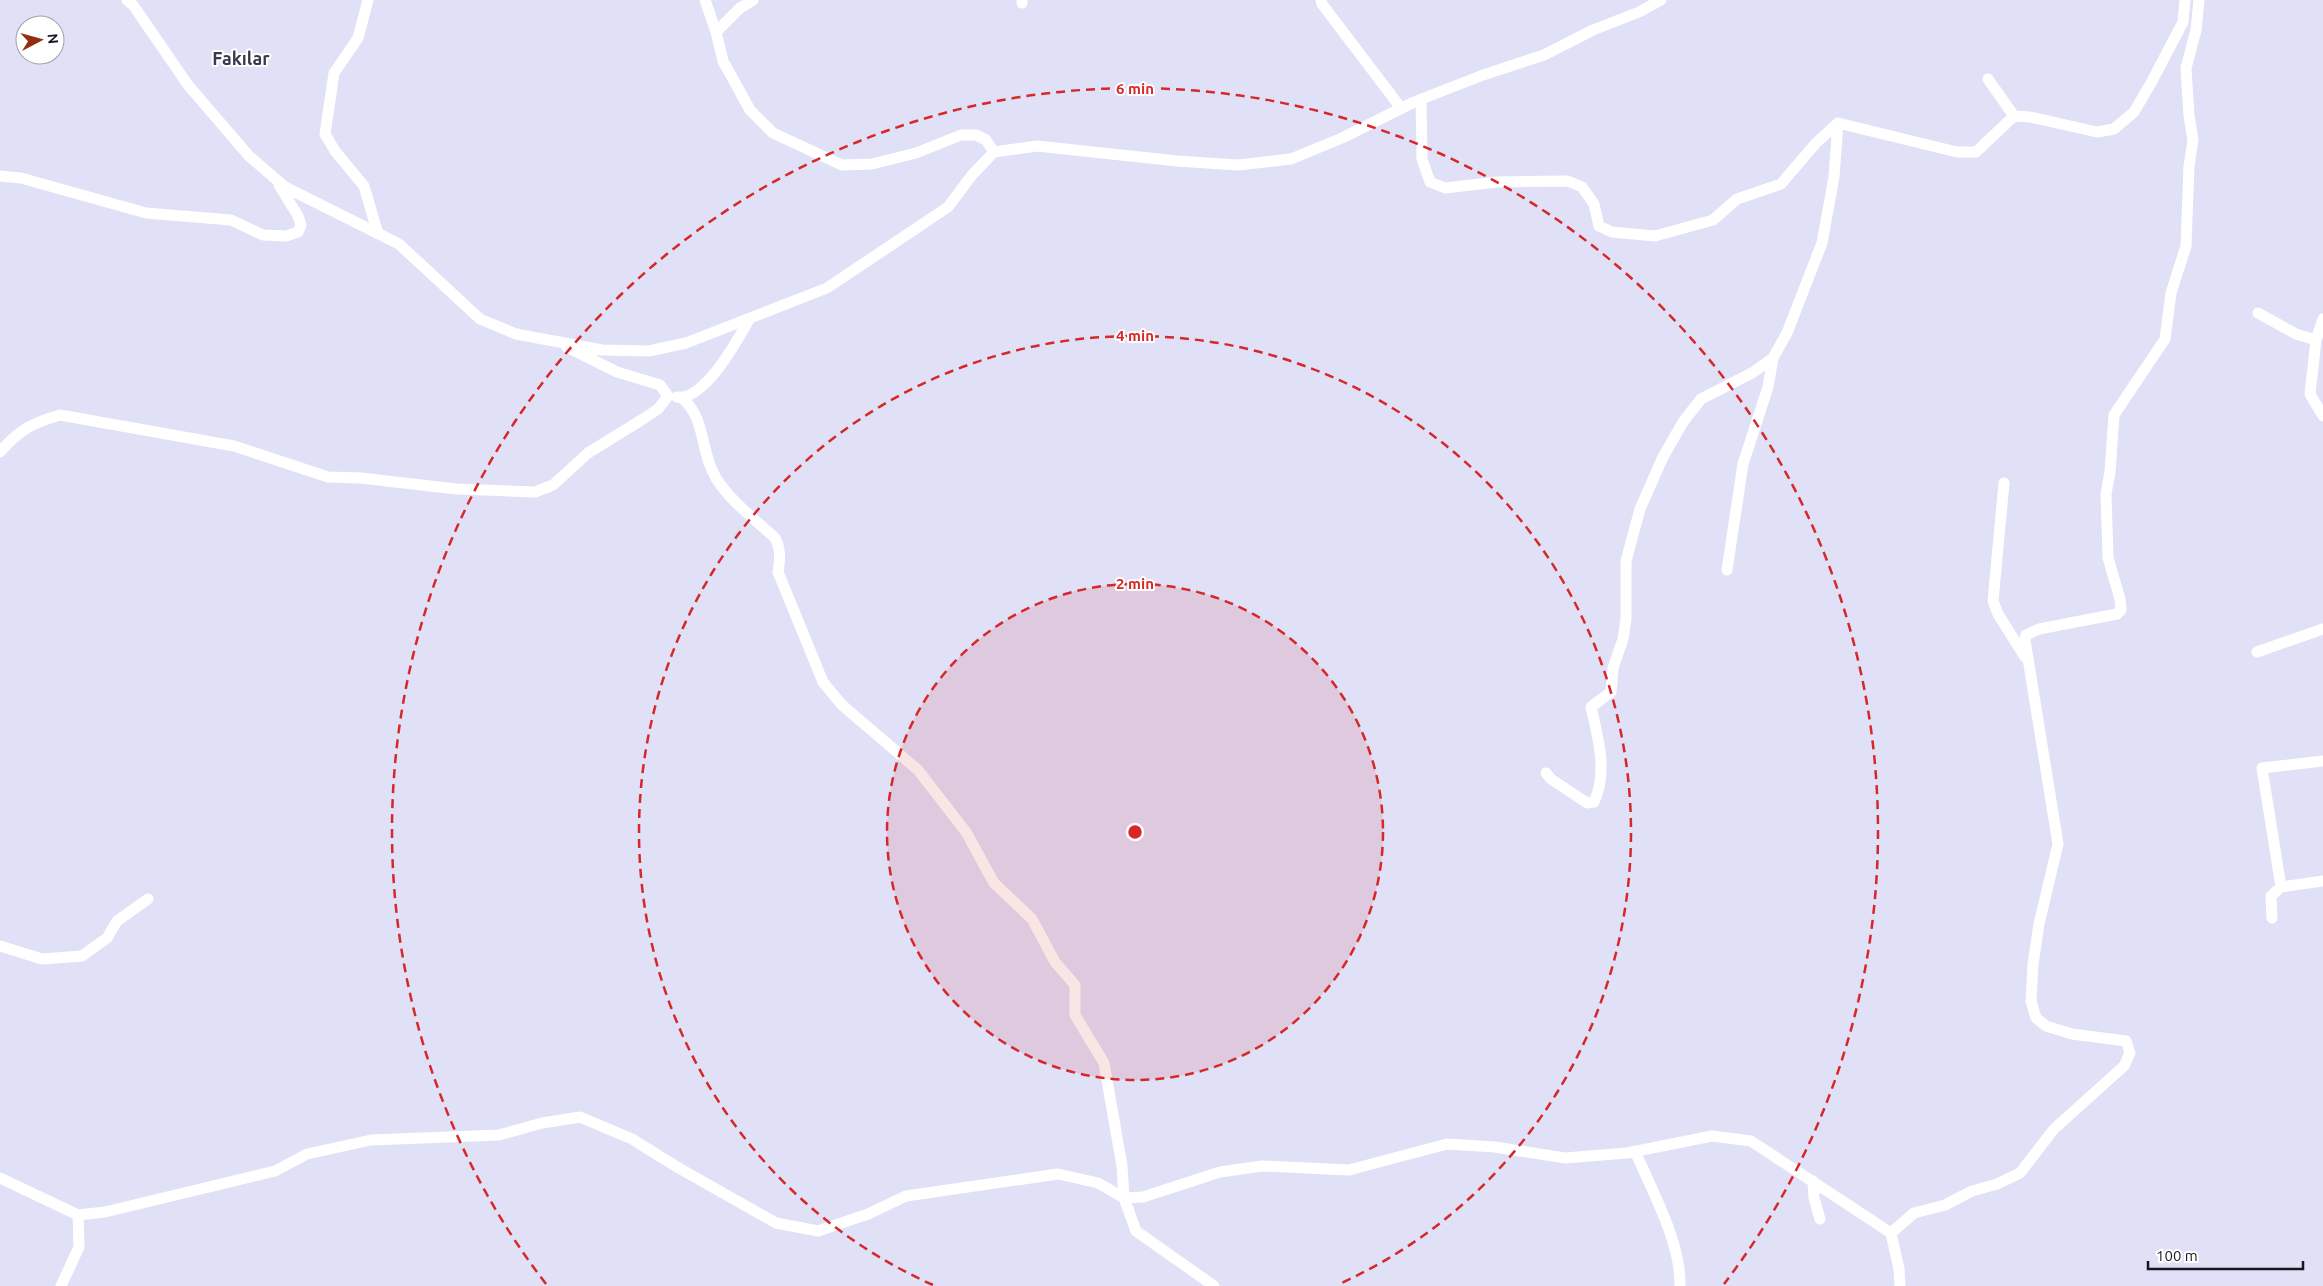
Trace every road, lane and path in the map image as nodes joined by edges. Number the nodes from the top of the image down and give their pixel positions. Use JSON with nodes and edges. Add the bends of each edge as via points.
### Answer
{"nodes":[{"id":1,"x":127,"y":0,"type":"edge"},
{"id":2,"x":368,"y":0,"type":"edge"},
{"id":3,"x":705,"y":0,"type":"edge"},
{"id":4,"x":752,"y":0,"type":"edge"},
{"id":5,"x":1321,"y":0,"type":"edge"},
{"id":6,"x":1661,"y":0,"type":"edge"},
{"id":7,"x":2185,"y":0,"type":"edge"},
{"id":8,"x":2199,"y":0,"type":"edge"},
{"id":9,"x":716,"y":32,"type":"junction"},
{"id":10,"x":1988,"y":80,"type":"dead end"},
{"id":11,"x":1421,"y":99,"type":"junction"},
{"id":12,"x":1402,"y":108,"type":"junction"},
{"id":13,"x":2014,"y":116,"type":"junction"},
{"id":14,"x":1838,"y":123,"type":"junction"},
{"id":15,"x":994,"y":152,"type":"junction"},
{"id":16,"x":0,"y":176,"type":"edge"},
{"id":17,"x":274,"y":178,"type":"junction"},
{"id":18,"x":378,"y":234,"type":"junction"},
{"id":19,"x":2258,"y":313,"type":"dead end"},
{"id":20,"x":750,"y":318,"type":"junction"},
{"id":21,"x":2323,"y":319,"type":"edge"},
{"id":22,"x":2316,"y":340,"type":"junction"},
{"id":23,"x":555,"y":342,"type":"junction"},
{"id":24,"x":1773,"y":358,"type":"junction"},
{"id":25,"x":668,"y":396,"type":"junction"},
{"id":26,"x":682,"y":398,"type":"junction"},
{"id":27,"x":2323,"y":416,"type":"edge"},
{"id":28,"x":0,"y":452,"type":"edge"},
{"id":29,"x":2004,"y":483,"type":"dead end"},
{"id":30,"x":1727,"y":570,"type":"dead end"},
{"id":31,"x":2323,"y":629,"type":"edge"},
{"id":32,"x":2257,"y":652,"type":"dead end"},
{"id":33,"x":2028,"y":662,"type":"junction"},
{"id":34,"x":2323,"y":761,"type":"edge"},
{"id":35,"x":1546,"y":772,"type":"dead end"},
{"id":36,"x":2323,"y":881,"type":"edge"},
{"id":37,"x":2281,"y":887,"type":"junction"},
{"id":38,"x":148,"y":899,"type":"dead end"},
{"id":39,"x":2272,"y":918,"type":"dead end"},
{"id":40,"x":0,"y":946,"type":"edge"},
{"id":41,"x":1635,"y":1151,"type":"junction"},
{"id":42,"x":0,"y":1178,"type":"edge"},
{"id":43,"x":1813,"y":1181,"type":"junction"},
{"id":44,"x":1124,"y":1198,"type":"junction"},
{"id":45,"x":78,"y":1215,"type":"junction"},
{"id":46,"x":1820,"y":1219,"type":"dead end"},
{"id":47,"x":1891,"y":1233,"type":"junction"},
{"id":48,"x":61,"y":1286,"type":"edge"},
{"id":49,"x":1214,"y":1286,"type":"edge"},
{"id":50,"x":1680,"y":1286,"type":"edge"},
{"id":51,"x":1900,"y":1286,"type":"edge"}],
"edges":[{"from":1,"to":17,"type":"street","via":[[138,11],[188,85],[249,156]]},
{"from":2,"to":18,"type":"street","via":[[358,38],[334,73],[325,134],[364,186]]},
{"from":3,"to":9,"type":"street"},
{"from":4,"to":9,"type":"street"},
{"from":5,"to":12,"type":"street"},
{"from":6,"to":11,"type":"street","via":[[1544,55]]},
{"from":7,"to":13,"type":"street","via":[[2183,22],[2151,83],[2134,112],[2114,129],[2097,132]]},
{"from":8,"to":33,"type":"street","via":[[2196,30],[2186,68],[2194,140],[2189,166],[2186,246],[2171,293],[2165,339],[2114,416],[2106,512],[2108,558],[2121,610],[2117,614],[2039,629],[2026,635]]},
{"from":9,"to":15,"type":"street","via":[[723,61],[750,110],[773,133],[842,165],[872,164],[961,135],[976,135],[986,140]]},
{"from":10,"to":13,"type":"street"},
{"from":11,"to":12,"type":"street"},
{"from":11,"to":14,"type":"street","via":[[1422,159],[1430,182],[1445,188],[1497,182],[1568,181],[1582,187],[1594,204],[1599,226],[1612,232],[1655,236],[1713,220],[1737,199],[1781,184]]},
{"from":12,"to":15,"type":"street","via":[[1291,160],[1238,165],[1037,146]]},
{"from":13,"to":14,"type":"street","via":[[1976,152],[1957,152]]},
{"from":14,"to":24,"type":"street","via":[[1834,177],[1822,242],[1787,334]]},
{"from":15,"to":20,"type":"street","via":[[948,207],[827,288]]},
{"from":16,"to":17,"type":"street","via":[[20,178],[146,213],[231,220],[262,235],[286,236],[298,232],[301,225]]},
{"from":17,"to":18,"type":"street","via":[[285,187]]},
{"from":18,"to":23,"type":"street","via":[[399,244],[480,319],[516,334]]},
{"from":19,"to":22,"type":"street","via":[[2296,334]]},
{"from":20,"to":23,"type":"street","via":[[686,343],[649,352],[602,350]]},
{"from":20,"to":26,"type":"street","via":[[704,387]]},
{"from":21,"to":22,"type":"street"},
{"from":22,"to":27,"type":"street","via":[[2310,394]]},
{"from":23,"to":25,"type":"street","via":[[617,372],[660,385]]},
{"from":24,"to":30,"type":"street","via":[[1768,387],[1743,464]]},
{"from":24,"to":35,"type":"street","via":[[1701,399],[1663,457],[1640,509],[1626,561],[1626,619],[1613,668],[1611,692],[1591,707],[1601,769],[1600,787],[1594,802],[1587,804]]},
{"from":25,"to":26,"type":"street"},
{"from":25,"to":28,"type":"street","via":[[658,409],[588,453],[553,485],[535,492],[328,477],[234,446],[60,415],[34,422],[14,435]]},
{"from":26,"to":44,"type":"street","via":[[691,406],[700,426],[714,476],[778,544],[778,572],[823,682],[842,705],[918,770],[966,832],[994,883],[1032,919],[1055,962],[1075,985],[1075,1015],[1104,1063],[1122,1166]]},
{"from":29,"to":33,"type":"street","via":[[1993,601]]},
{"from":31,"to":32,"type":"street"},
{"from":33,"to":47,"type":"street","via":[[2058,844],[2039,924],[2031,1001],[2036,1018],[2046,1026],[2072,1034],[2126,1041],[2130,1053],[2124,1066],[2054,1128],[2020,1173],[1945,1205],[1914,1213]]},
{"from":34,"to":37,"type":"street","via":[[2262,768]]},
{"from":36,"to":37,"type":"street"},
{"from":37,"to":39,"type":"street","via":[[2271,896]]},
{"from":38,"to":40,"type":"street","via":[[117,921],[107,938],[82,956],[42,959]]},
{"from":41,"to":43,"type":"street","via":[[1712,1136],[1751,1141]]},
{"from":41,"to":44,"type":"street","via":[[1565,1158],[1495,1147],[1446,1144],[1349,1170],[1262,1166],[1220,1172],[1143,1197]]},
{"from":41,"to":50,"type":"street","via":[[1672,1238]]},
{"from":42,"to":45,"type":"street"},
{"from":43,"to":46,"type":"street"},
{"from":43,"to":47,"type":"street"},
{"from":44,"to":45,"type":"street","via":[[1098,1183],[1058,1174],[906,1196],[868,1214],[818,1231],[776,1223],[632,1139],[580,1118],[542,1123],[499,1135],[371,1140],[307,1154],[275,1171],[105,1212]]},
{"from":44,"to":49,"type":"street","via":[[1136,1231]]},
{"from":45,"to":48,"type":"street","via":[[79,1247]]},
{"from":47,"to":51,"type":"street"}]}
